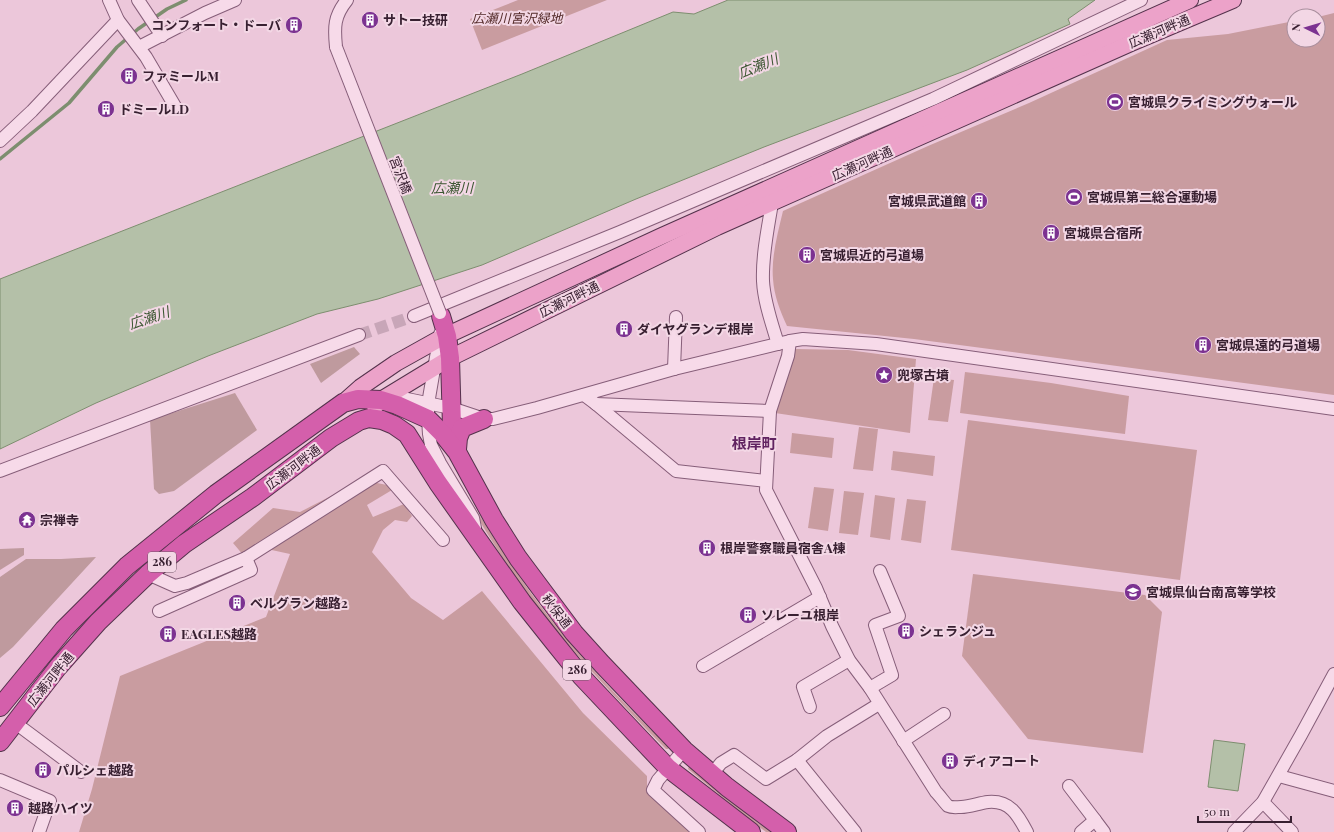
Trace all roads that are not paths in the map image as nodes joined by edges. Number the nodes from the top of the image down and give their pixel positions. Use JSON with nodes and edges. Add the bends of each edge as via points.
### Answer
{"nodes":[{"id":1,"x":109,"y":0,"type":"edge"},
{"id":2,"x":138,"y":0,"type":"edge"},
{"id":3,"x":235,"y":0,"type":"edge"},
{"id":4,"x":347,"y":0,"type":"edge"},
{"id":5,"x":1141,"y":0,"type":"edge"},
{"id":6,"x":1190,"y":0,"type":"edge"},
{"id":7,"x":1233,"y":0,"type":"edge"},
{"id":8,"x":121,"y":23,"type":"junction"},
{"id":9,"x":162,"y":36,"type":"junction"},
{"id":10,"x":137,"y":44,"type":"junction"},
{"id":11,"x":176,"y":108,"type":"dead end"},
{"id":12,"x":0,"y":141,"type":"edge"},
{"id":13,"x":772,"y":203,"type":"junction"},
{"id":14,"x":429,"y":315,"type":"junction"},
{"id":15,"x":676,"y":317,"type":"dead end"},
{"id":16,"x":359,"y":335,"type":"tunnel mouth"},
{"id":17,"x":443,"y":338,"type":"junction"},
{"id":18,"x":784,"y":342,"type":"junction"},
{"id":19,"x":450,"y":358,"type":"junction"},
{"id":20,"x":434,"y":368,"type":"junction"},
{"id":21,"x":674,"y":369,"type":"junction"},
{"id":22,"x":584,"y":395,"type":"junction"},
{"id":23,"x":381,"y":400,"type":"junction"},
{"id":24,"x":343,"y":403,"type":"junction"},
{"id":25,"x":596,"y":404,"type":"junction"},
{"id":26,"x":451,"y":408,"type":"junction"},
{"id":27,"x":1334,"y":409,"type":"edge"},
{"id":28,"x":770,"y":411,"type":"junction"},
{"id":29,"x":428,"y":412,"type":"junction"},
{"id":30,"x":484,"y":420,"type":"junction"},
{"id":31,"x":359,"y":421,"type":"junction"},
{"id":32,"x":457,"y":452,"type":"junction"},
{"id":33,"x":0,"y":471,"type":"edge"},
{"id":34,"x":766,"y":481,"type":"junction"},
{"id":35,"x":476,"y":535,"type":"junction"},
{"id":36,"x":443,"y":540,"type":"dead end"},
{"id":37,"x":246,"y":558,"type":"junction"},
{"id":38,"x":880,"y":571,"type":"dead end"},
{"id":39,"x":148,"y":574,"type":"junction"},
{"id":40,"x":820,"y":597,"type":"junction"},
{"id":41,"x":159,"y":611,"type":"dead end"},
{"id":42,"x":849,"y":660,"type":"junction"},
{"id":43,"x":703,"y":666,"type":"dead end"},
{"id":44,"x":1334,"y":674,"type":"edge"},
{"id":45,"x":1331,"y":687,"type":"edge"},
{"id":46,"x":870,"y":688,"type":"junction"},
{"id":47,"x":879,"y":704,"type":"junction"},
{"id":48,"x":0,"y":707,"type":"edge"},
{"id":49,"x":810,"y":707,"type":"dead end"},
{"id":50,"x":944,"y":714,"type":"dead end"},
{"id":51,"x":14,"y":722,"type":"junction"},
{"id":52,"x":903,"y":741,"type":"junction"},
{"id":53,"x":0,"y":742,"type":"edge"},
{"id":54,"x":684,"y":750,"type":"junction"},
{"id":55,"x":797,"y":760,"type":"junction"},
{"id":56,"x":668,"y":768,"type":"junction"},
{"id":57,"x":81,"y":772,"type":"dead end"},
{"id":58,"x":712,"y":774,"type":"junction"},
{"id":59,"x":1279,"y":776,"type":"junction"},
{"id":60,"x":0,"y":780,"type":"edge"},
{"id":61,"x":1069,"y":786,"type":"dead end"},
{"id":62,"x":1334,"y":791,"type":"edge"},
{"id":63,"x":1263,"y":802,"type":"junction"},
{"id":64,"x":1095,"y":820,"type":"junction"},
{"id":65,"x":39,"y":832,"type":"edge"},
{"id":66,"x":699,"y":832,"type":"edge"},
{"id":67,"x":751,"y":832,"type":"edge"},
{"id":68,"x":787,"y":832,"type":"edge"},
{"id":69,"x":855,"y":832,"type":"edge"},
{"id":70,"x":1027,"y":832,"type":"edge"},
{"id":71,"x":1081,"y":832,"type":"edge"},
{"id":72,"x":1104,"y":832,"type":"edge"},
{"id":73,"x":1234,"y":832,"type":"edge"},
{"id":74,"x":1292,"y":832,"type":"edge"}],
"edges":[{"from":1,"to":8,"type":"street"},
{"from":2,"to":9,"type":"street"},
{"from":3,"to":9,"type":"street"},
{"from":4,"to":14,"type":"street","name":"宮沢橋","bridge":true,"via":[[335,20],[336,47]]},
{"from":5,"to":14,"type":"street","via":[[933,99]]},
{"from":6,"to":17,"type":"main road","name":"広瀬河畔通","via":[[662,236]]},
{"from":7,"to":13,"type":"main road","name":"広瀬河畔通"},
{"from":8,"to":10,"type":"street"},
{"from":8,"to":12,"type":"street"},
{"from":9,"to":10,"type":"street"},
{"from":10,"to":11,"type":"street"},
{"from":13,"to":18,"type":"street","via":[[763,280],[766,298]]},
{"from":13,"to":19,"type":"main road","name":"広瀬河畔通","via":[[717,227]]},
{"from":14,"to":17,"type":"highway"},
{"from":15,"to":21,"type":"street"},
{"from":16,"to":33,"type":"street"},
{"from":17,"to":19,"type":"highway"},
{"from":17,"to":20,"type":"street"},
{"from":17,"to":24,"type":"main road","name":"広瀬河畔通","via":[[396,364],[361,387]]},
{"from":18,"to":21,"type":"street"},
{"from":18,"to":27,"type":"street","via":[[810,339],[876,344]]},
{"from":18,"to":28,"type":"street","via":[[788,356]]},
{"from":19,"to":20,"type":"main road","name":"広瀬河畔通"},
{"from":19,"to":26,"type":"highway"},
{"from":20,"to":23,"type":"main road","name":"広瀬河畔通"},
{"from":20,"to":29,"type":"street"},
{"from":21,"to":22,"type":"street"},
{"from":22,"to":25,"type":"street"},
{"from":22,"to":30,"type":"street"},
{"from":23,"to":24,"type":"highway","name":"秋保通","number":"286","via":[[358,399]]},
{"from":23,"to":29,"type":"highway","name":"秋保通","number":"286"},
{"from":23,"to":31,"type":"main road","name":"広瀬河畔通"},
{"from":24,"to":48,"type":"highway","name":"広瀬河畔通","number":"286","via":[[216,494],[127,566],[64,629]]},
{"from":25,"to":28,"type":"street"},
{"from":25,"to":34,"type":"street","via":[[676,471]]},
{"from":26,"to":29,"type":"street"},
{"from":26,"to":30,"type":"street"},
{"from":26,"to":32,"type":"highway"},
{"from":28,"to":34,"type":"street"},
{"from":29,"to":32,"type":"highway","name":"秋保通","number":"286"},
{"from":29,"to":35,"type":"street","via":[[432,445],[473,518]]},
{"from":30,"to":32,"type":"highway","via":[[462,428]]},
{"from":31,"to":35,"type":"highway","name":"秋保通","number":"286","via":[[369,418],[382,420],[407,434],[438,483]]},
{"from":31,"to":39,"type":"highway","name":"広瀬河畔通","number":"286","via":[[331,438],[253,497],[184,544]]},
{"from":32,"to":54,"type":"highway","name":"秋保通","number":"286","via":[[494,520],[542,591],[574,633]]},
{"from":34,"to":40,"type":"street","via":[[766,490]]},
{"from":35,"to":56,"type":"highway","name":"秋保通","number":"286","via":[[522,602],[582,677]]},
{"from":36,"to":37,"type":"street","via":[[384,471]]},
{"from":37,"to":39,"type":"street","via":[[175,586]]},
{"from":37,"to":41,"type":"street","via":[[251,570]]},
{"from":38,"to":46,"type":"street","via":[[898,616],[875,625],[892,675]]},
{"from":39,"to":51,"type":"highway","name":"広瀬河畔通","number":"286","via":[[98,622]]},
{"from":40,"to":42,"type":"street"},
{"from":40,"to":43,"type":"street"},
{"from":42,"to":46,"type":"street"},
{"from":42,"to":49,"type":"street","via":[[803,687]]},
{"from":44,"to":45,"type":"street"},
{"from":45,"to":59,"type":"street"},
{"from":46,"to":47,"type":"street"},
{"from":47,"to":52,"type":"street"},
{"from":47,"to":55,"type":"street","via":[[827,736]]},
{"from":50,"to":52,"type":"street"},
{"from":51,"to":53,"type":"highway","name":"広瀬河畔通","number":"286"},
{"from":51,"to":57,"type":"street"},
{"from":52,"to":70,"type":"street","via":[[948,806],[966,808],[999,802],[1009,806]]},
{"from":54,"to":56,"type":"street"},
{"from":54,"to":58,"type":"highway","name":"秋保通","number":"286"},
{"from":55,"to":58,"type":"street","via":[[766,779],[734,755],[721,763]]},
{"from":55,"to":69,"type":"street"},
{"from":56,"to":66,"type":"street","via":[[654,790]]},
{"from":56,"to":67,"type":"highway","name":"秋保通","number":"286"},
{"from":58,"to":68,"type":"highway","name":"秋保通","number":"286"},
{"from":59,"to":62,"type":"street"},
{"from":59,"to":63,"type":"street"},
{"from":60,"to":65,"type":"street","via":[[50,801]]},
{"from":61,"to":64,"type":"street"},
{"from":63,"to":73,"type":"street"},
{"from":63,"to":74,"type":"street"},
{"from":64,"to":71,"type":"street"},
{"from":64,"to":72,"type":"street"}]}
